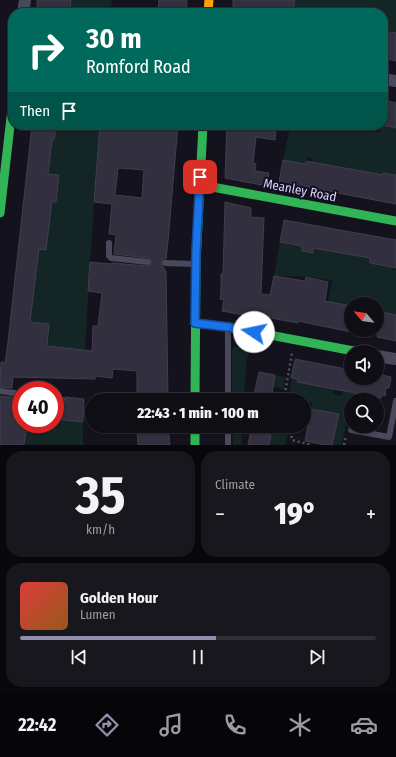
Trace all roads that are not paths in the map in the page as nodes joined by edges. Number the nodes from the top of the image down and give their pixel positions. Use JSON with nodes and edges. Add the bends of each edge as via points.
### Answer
{"nodes":[{"id":1,"x":10,"y":130,"type":"edge"},
{"id":2,"x":203,"y":130,"type":"edge"},
{"id":3,"x":200,"y":186,"type":"junction"},
{"id":4,"x":0,"y":213,"type":"edge"},
{"id":5,"x":396,"y":222,"type":"edge"},
{"id":6,"x":110,"y":243,"type":"dead end"},
{"id":7,"x":148,"y":262,"type":"dead end"},
{"id":8,"x":165,"y":262,"type":"dead end"},
{"id":9,"x":196,"y":264,"type":"junction"},
{"id":10,"x":195,"y":323,"type":"junction"},
{"id":11,"x":228,"y":327,"type":"junction"},
{"id":12,"x":344,"y":349,"type":"edge"},
{"id":13,"x":384,"y":357,"type":"edge"},
{"id":14,"x":396,"y":359,"type":"edge"},
{"id":15,"x":0,"y":391,"type":"edge"},
{"id":16,"x":12,"y":393,"type":"edge"},
{"id":17,"x":195,"y":393,"type":"edge"},
{"id":18,"x":228,"y":393,"type":"edge"},
{"id":19,"x":396,"y":401,"type":"edge"},
{"id":20,"x":195,"y":433,"type":"edge"},
{"id":21,"x":228,"y":433,"type":"edge"},
{"id":22,"x":367,"y":433,"type":"edge"},
{"id":23,"x":195,"y":445,"type":"edge"},
{"id":24,"x":228,"y":445,"type":"edge"}],
"edges":[{"from":1,"to":4,"type":"street"},
{"from":2,"to":3,"type":"street"},
{"from":3,"to":5,"type":"street","name":"Meanley Road"},
{"from":3,"to":9,"type":"street"},
{"from":6,"to":7,"type":"lane","via":[[111,258]]},
{"from":8,"to":9,"type":"lane"},
{"from":9,"to":10,"type":"street"},
{"from":10,"to":11,"type":"street"},
{"from":10,"to":17,"type":"street"},
{"from":11,"to":12,"type":"street"},
{"from":11,"to":18,"type":"lane"},
{"from":13,"to":14,"type":"street"},
{"from":15,"to":16,"type":"lane"},
{"from":19,"to":22,"type":"lane","via":[[389,437]]},
{"from":20,"to":23,"type":"street"},
{"from":21,"to":24,"type":"lane"}]}
